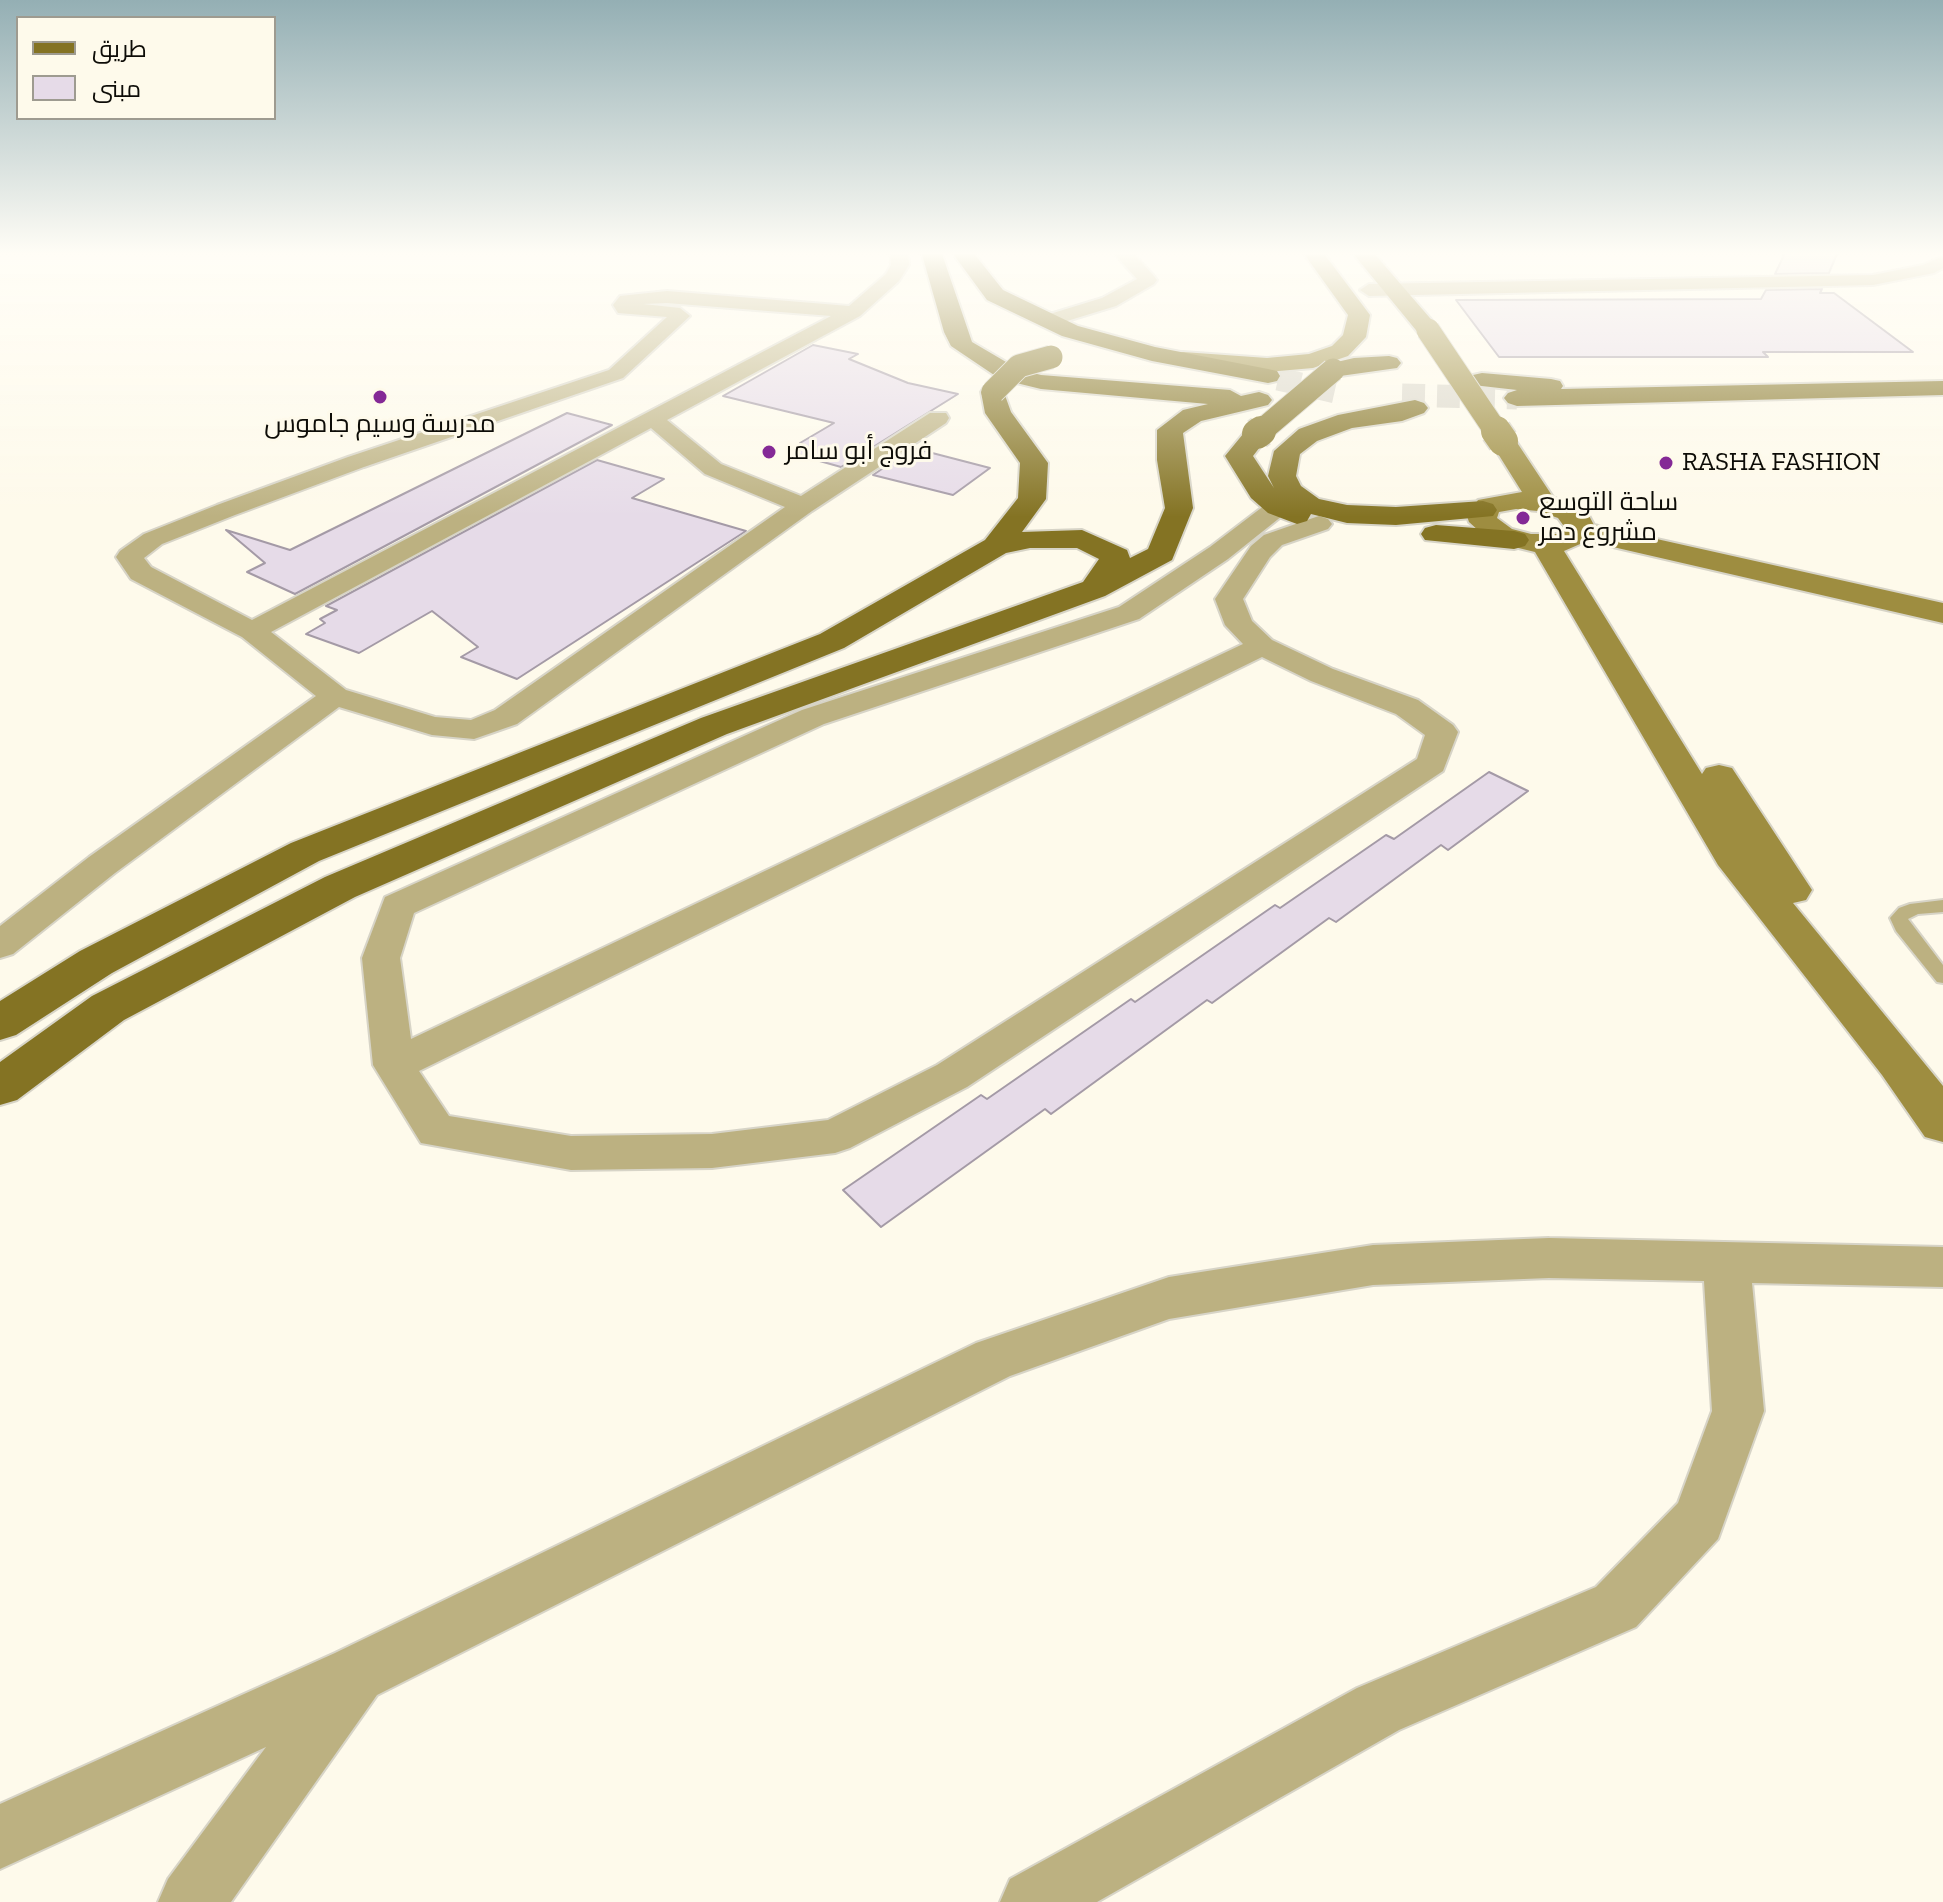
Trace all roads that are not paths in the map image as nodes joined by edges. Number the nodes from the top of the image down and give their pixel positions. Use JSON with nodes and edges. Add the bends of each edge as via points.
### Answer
{"nodes":[{"id":1,"x":654,"y":340,"type":"edge"},
{"id":2,"x":802,"y":340,"type":"edge"},
{"id":3,"x":959,"y":340,"type":"edge"},
{"id":4,"x":1101,"y":340,"type":"edge"},
{"id":5,"x":1351,"y":340,"type":"edge"},
{"id":6,"x":1408,"y":340,"type":"edge"},
{"id":7,"x":1435,"y":340,"type":"edge"},
{"id":8,"x":1152,"y":354,"type":"junction"},
{"id":9,"x":1389,"y":363,"type":"tunnel mouth"},
{"id":10,"x":1482,"y":380,"type":"tunnel mouth"},
{"id":11,"x":1894,"y":388,"type":"junction"},
{"id":12,"x":1943,"y":388,"type":"edge"},
{"id":13,"x":1440,"y":391,"type":"dead end"},
{"id":14,"x":1359,"y":394,"type":"tunnel mouth"},
{"id":15,"x":1263,"y":397,"type":"junction"},
{"id":16,"x":1408,"y":401,"type":"junction"},
{"id":17,"x":1327,"y":404,"type":"tunnel mouth"},
{"id":18,"x":1943,"y":404,"type":"edge"},
{"id":19,"x":938,"y":418,"type":"dead end"},
{"id":20,"x":654,"y":420,"type":"junction"},
{"id":21,"x":1485,"y":476,"type":"junction"},
{"id":22,"x":1543,"y":503,"type":"junction"},
{"id":23,"x":803,"y":506,"type":"junction"},
{"id":24,"x":1278,"y":507,"type":"junction"},
{"id":25,"x":1319,"y":524,"type":"junction"},
{"id":26,"x":1553,"y":539,"type":"junction"},
{"id":27,"x":996,"y":546,"type":"junction"},
{"id":28,"x":1094,"y":589,"type":"junction"},
{"id":29,"x":1943,"y":613,"type":"edge"},
{"id":30,"x":252,"y":631,"type":"junction"},
{"id":31,"x":1262,"y":646,"type":"junction"},
{"id":32,"x":335,"y":696,"type":"junction"},
{"id":33,"x":1943,"y":906,"type":"edge"},
{"id":34,"x":0,"y":945,"type":"edge"},
{"id":35,"x":1943,"y":977,"type":"edge"},
{"id":36,"x":0,"y":1023,"type":"edge"},
{"id":37,"x":394,"y":1065,"type":"junction"},
{"id":38,"x":0,"y":1087,"type":"edge"},
{"id":39,"x":1943,"y":1123,"type":"edge"},
{"id":40,"x":1727,"y":1264,"type":"junction"},
{"id":41,"x":1943,"y":1267,"type":"edge"},
{"id":42,"x":356,"y":1674,"type":"junction"},
{"id":43,"x":0,"y":1837,"type":"edge"},
{"id":44,"x":191,"y":1902,"type":"edge"},
{"id":45,"x":1033,"y":1902,"type":"edge"}],
"edges":[{"from":1,"to":30,"type":"street","via":[[616,374],[226,510],[153,539],[129,557],[141,573]]},
{"from":2,"to":20,"type":"street"},
{"from":3,"to":15,"type":"main road","via":[[1009,374],[1041,382]]},
{"from":4,"to":8,"type":"main road"},
{"from":5,"to":8,"type":"street","via":[[1340,351],[1313,361],[1267,365]]},
{"from":6,"to":13,"type":"street"},
{"from":7,"to":22,"type":"street","bridge":true},
{"from":8,"to":15,"type":"main road"},
{"from":9,"to":15,"type":"main road","bridge":true,"via":[[1333,370]]},
{"from":10,"to":11,"type":"main road","via":[[1554,386],[1790,383]]},
{"from":11,"to":12,"type":"main road"},
{"from":11,"to":18,"type":"main road","via":[[1522,404]]},
{"from":14,"to":16,"type":"main road"},
{"from":15,"to":24,"type":"main road","via":[[1239,456],[1261,492]]},
{"from":15,"to":27,"type":"main road","bridge":true,"via":[[1113,355],[1051,357],[1019,366],[993,392],[998,413],[1034,463],[1032,499]]},
{"from":15,"to":28,"type":"main road","via":[[1192,415],[1170,430],[1179,508],[1161,554]]},
{"from":16,"to":17,"type":"main road"},
{"from":16,"to":21,"type":"main road","via":[[1402,413],[1347,421],[1308,435],[1287,451],[1282,476],[1289,491],[1309,505],[1347,514],[1396,516]]},
{"from":19,"to":23,"type":"street"},
{"from":20,"to":23,"type":"street","via":[[713,469]]},
{"from":20,"to":30,"type":"street"},
{"from":21,"to":22,"type":"street"},
{"from":21,"to":26,"type":"street","via":[[1482,516],[1491,529]]},
{"from":22,"to":26,"type":"street","via":[[1568,512],[1581,525]]},
{"from":23,"to":32,"type":"street","via":[[506,717],[474,730],[432,726]]},
{"from":24,"to":25,"type":"main road"},
{"from":24,"to":37,"type":"street","via":[[1129,613],[813,717],[398,906],[381,958]]},
{"from":25,"to":26,"type":"main road"},
{"from":25,"to":31,"type":"street","via":[[1273,540],[1229,599],[1239,625]]},
{"from":26,"to":29,"type":"street"},
{"from":26,"to":39,"type":"street","via":[[1732,856]]},
{"from":27,"to":28,"type":"main road","via":[[1030,539],[1082,539],[1116,556]]},
{"from":27,"to":36,"type":"main road","via":[[832,641],[305,852],[96,962]]},
{"from":28,"to":38,"type":"main road","via":[[714,726],[340,887],[108,1008]]},
{"from":30,"to":32,"type":"street"},
{"from":31,"to":37,"type":"street"},
{"from":31,"to":37,"type":"street","via":[[1407,707],[1442,732],[1432,764],[952,1076],[835,1136],[712,1151],[571,1153],[436,1131]]},
{"from":32,"to":34,"type":"street"},
{"from":33,"to":35,"type":"lane","via":[[1916,908],[1899,918]]},
{"from":40,"to":41,"type":"street"},
{"from":40,"to":42,"type":"street","via":[[1549,1258],[1373,1265],[1169,1298],[994,1359]]},
{"from":40,"to":45,"type":"street","via":[[1738,1411],[1699,1520],[1616,1607],[1378,1709]]},
{"from":42,"to":43,"type":"street"},
{"from":42,"to":44,"type":"street"}]}
